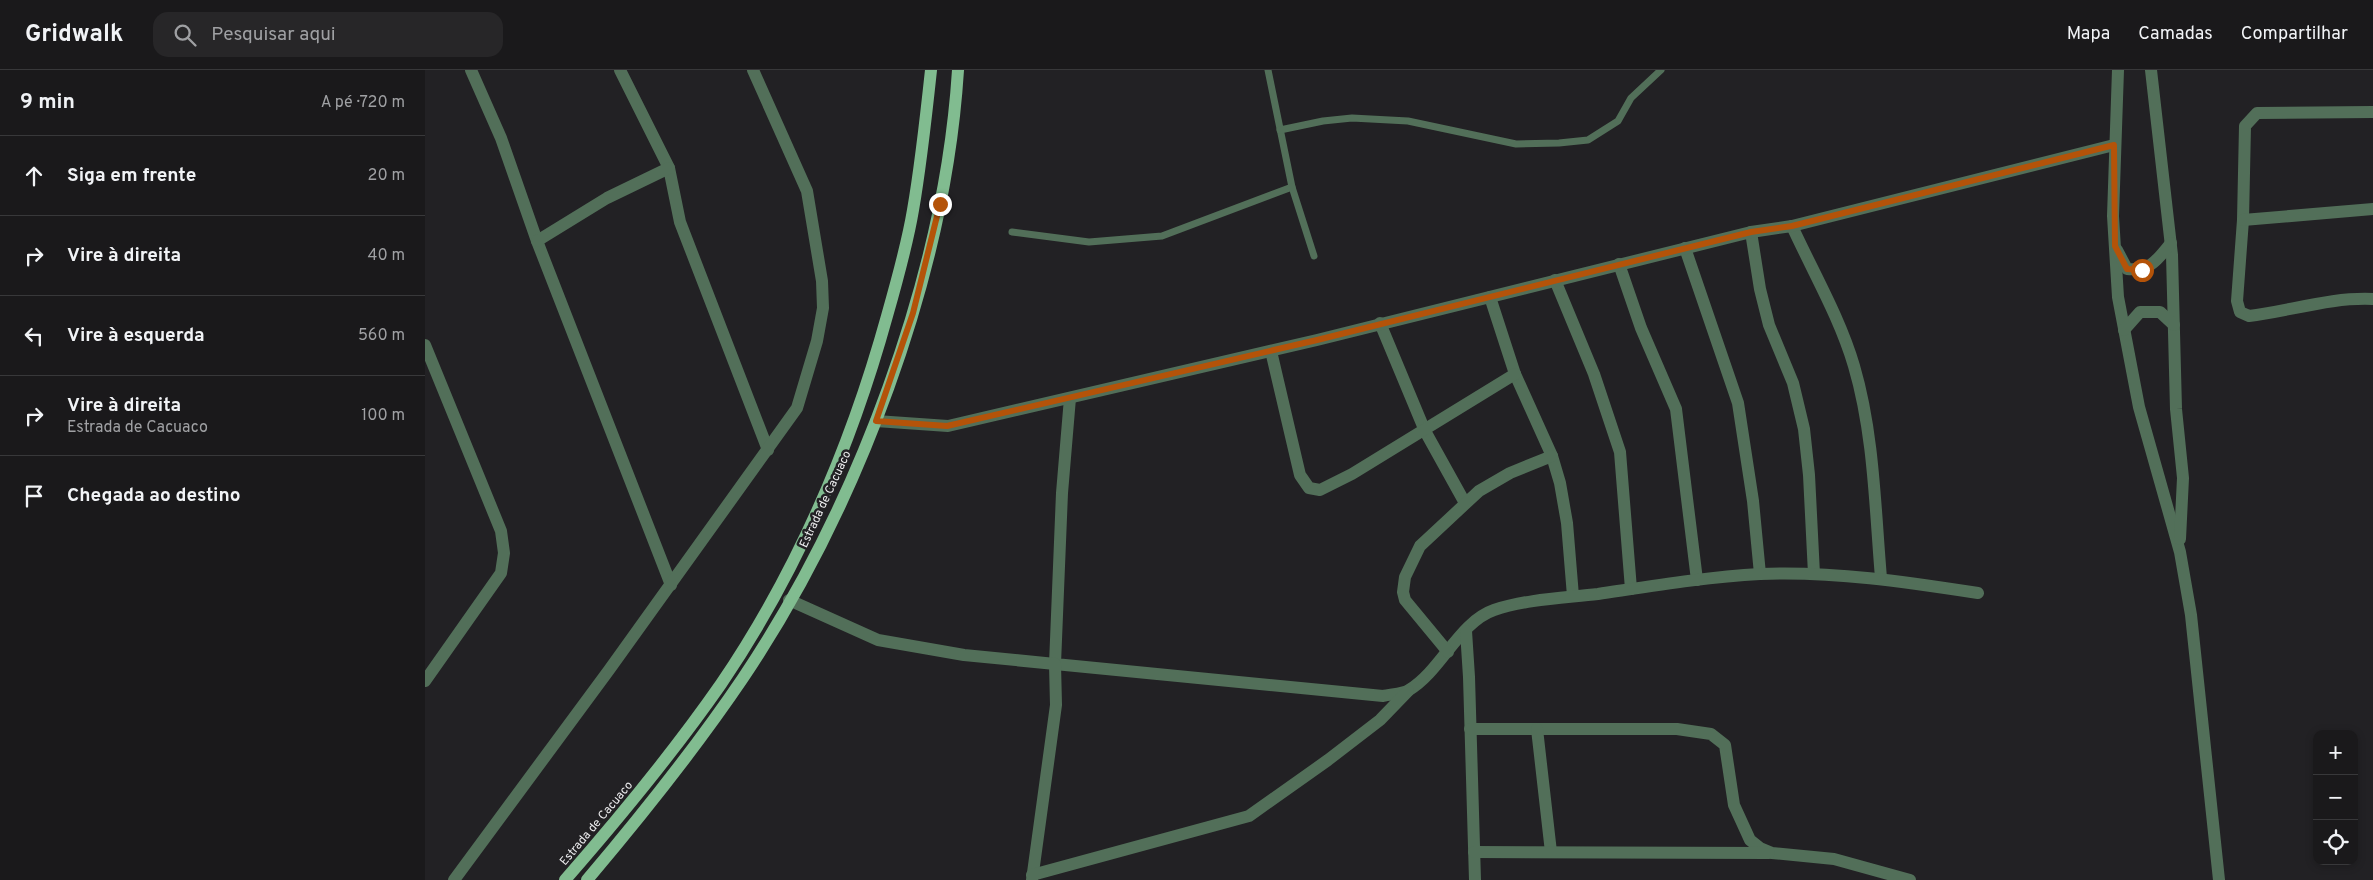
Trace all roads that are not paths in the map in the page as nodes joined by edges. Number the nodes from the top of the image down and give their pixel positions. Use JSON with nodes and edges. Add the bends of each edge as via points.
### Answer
{"nodes":[{"id":1,"x":471,"y":70,"type":"edge"},
{"id":2,"x":620,"y":70,"type":"edge"},
{"id":3,"x":753,"y":70,"type":"edge"},
{"id":4,"x":931,"y":70,"type":"edge"},
{"id":5,"x":958,"y":70,"type":"edge"},
{"id":6,"x":1268,"y":70,"type":"edge"},
{"id":7,"x":1661,"y":70,"type":"edge"},
{"id":8,"x":2118,"y":70,"type":"edge"},
{"id":9,"x":2151,"y":70,"type":"edge"},
{"id":10,"x":2373,"y":112,"type":"edge"},
{"id":11,"x":1279,"y":130,"type":"junction"},
{"id":12,"x":2114,"y":145,"type":"junction"},
{"id":13,"x":669,"y":168,"type":"junction"},
{"id":14,"x":1293,"y":187,"type":"junction"},
{"id":15,"x":2373,"y":209,"type":"edge"},
{"id":16,"x":2243,"y":220,"type":"junction"},
{"id":17,"x":1792,"y":226,"type":"junction"},
{"id":18,"x":1012,"y":232,"type":"dead end"},
{"id":19,"x":1751,"y":232,"type":"junction"},
{"id":20,"x":537,"y":241,"type":"junction"},
{"id":21,"x":2171,"y":243,"type":"junction"},
{"id":22,"x":2115,"y":246,"type":"junction"},
{"id":23,"x":1685,"y":248,"type":"junction"},
{"id":24,"x":1314,"y":256,"type":"dead end"},
{"id":25,"x":1619,"y":264,"type":"junction"},
{"id":26,"x":1555,"y":280,"type":"junction"},
{"id":27,"x":1490,"y":297,"type":"junction"},
{"id":28,"x":2373,"y":299,"type":"edge"},
{"id":29,"x":1380,"y":323,"type":"junction"},
{"id":30,"x":2174,"y":324,"type":"junction"},
{"id":31,"x":2124,"y":330,"type":"junction"},
{"id":32,"x":425,"y":346,"type":"edge"},
{"id":33,"x":1271,"y":351,"type":"junction"},
{"id":34,"x":1515,"y":374,"type":"junction"},
{"id":35,"x":1070,"y":398,"type":"junction"},
{"id":36,"x":876,"y":421,"type":"junction"},
{"id":37,"x":1425,"y":431,"type":"junction"},
{"id":38,"x":768,"y":450,"type":"junction"},
{"id":39,"x":1552,"y":456,"type":"junction"},
{"id":40,"x":1465,"y":503,"type":"junction"},
{"id":41,"x":2179,"y":552,"type":"junction"},
{"id":42,"x":1760,"y":574,"type":"junction"},
{"id":43,"x":1814,"y":574,"type":"junction"},
{"id":44,"x":1881,"y":578,"type":"junction"},
{"id":45,"x":1697,"y":580,"type":"junction"},
{"id":46,"x":671,"y":585,"type":"junction"},
{"id":47,"x":1631,"y":589,"type":"junction"},
{"id":48,"x":1978,"y":593,"type":"dead end"},
{"id":49,"x":1573,"y":596,"type":"junction"},
{"id":50,"x":789,"y":600,"type":"junction"},
{"id":51,"x":1466,"y":630,"type":"junction"},
{"id":52,"x":1448,"y":652,"type":"junction"},
{"id":53,"x":1055,"y":664,"type":"junction"},
{"id":54,"x":425,"y":681,"type":"edge"},
{"id":55,"x":1408,"y":691,"type":"junction"},
{"id":56,"x":1470,"y":728,"type":"junction"},
{"id":57,"x":1537,"y":729,"type":"junction"},
{"id":58,"x":1474,"y":852,"type":"junction"},
{"id":59,"x":1551,"y":852,"type":"junction"},
{"id":60,"x":1772,"y":853,"type":"junction"},
{"id":61,"x":1032,"y":878,"type":"edge"},
{"id":62,"x":454,"y":880,"type":"edge"},
{"id":63,"x":565,"y":880,"type":"edge"},
{"id":64,"x":587,"y":880,"type":"edge"},
{"id":65,"x":1475,"y":880,"type":"edge"},
{"id":66,"x":1910,"y":880,"type":"edge"},
{"id":67,"x":2219,"y":880,"type":"edge"}],
"edges":[{"from":1,"to":20,"type":"street","via":[[501,138]]},
{"from":2,"to":13,"type":"street"},
{"from":3,"to":38,"type":"street","via":[[807,190],[822,281],[823,308],[817,341],[797,408]]},
{"from":4,"to":63,"type":"main road","name":"Estrada de Cacuaco","via":[[913,211],[898,279],[856,417],[825,494],[793,563],[722,682],[634,800]]},
{"from":5,"to":36,"type":"main road","name":"Estrada de Cacuaco","via":[[940,204],[913,313]]},
{"from":6,"to":11,"type":"lane"},
{"from":7,"to":11,"type":"lane","via":[[1631,98],[1618,121],[1588,140],[1516,144],[1408,121],[1352,118],[1323,120]]},
{"from":8,"to":12,"type":"street"},
{"from":9,"to":21,"type":"street"},
{"from":10,"to":16,"type":"street","via":[[2257,114],[2250,119],[2245,126]]},
{"from":11,"to":14,"type":"lane"},
{"from":12,"to":17,"type":"street"},
{"from":12,"to":22,"type":"street"},
{"from":13,"to":20,"type":"street","via":[[607,198]]},
{"from":13,"to":38,"type":"street","via":[[680,222]]},
{"from":14,"to":18,"type":"lane","via":[[1162,236],[1089,242]]},
{"from":14,"to":24,"type":"lane"},
{"from":15,"to":16,"type":"street"},
{"from":16,"to":28,"type":"street","via":[[2237,301],[2240,312],[2249,316],[2354,298]]},
{"from":17,"to":19,"type":"street"},
{"from":17,"to":44,"type":"street","via":[[1854,366],[1866,415]]},
{"from":19,"to":23,"type":"street"},
{"from":19,"to":43,"type":"street","via":[[1769,325],[1793,383],[1804,429]]},
{"from":20,"to":46,"type":"street"},
{"from":21,"to":22,"type":"street","via":[[2157,260],[2142,270],[2127,269]]},
{"from":21,"to":30,"type":"street"},
{"from":22,"to":31,"type":"street"},
{"from":23,"to":25,"type":"street"},
{"from":23,"to":42,"type":"street","via":[[1739,403]]},
{"from":25,"to":26,"type":"street"},
{"from":25,"to":45,"type":"street","via":[[1641,328],[1676,409]]},
{"from":26,"to":27,"type":"street"},
{"from":26,"to":47,"type":"street","via":[[1594,374],[1620,452]]},
{"from":27,"to":29,"type":"street"},
{"from":27,"to":34,"type":"street"},
{"from":29,"to":33,"type":"street"},
{"from":29,"to":37,"type":"street"},
{"from":30,"to":31,"type":"street","via":[[2161,312],[2140,312]]},
{"from":30,"to":41,"type":"street","via":[[2176,409],[2183,478]]},
{"from":31,"to":41,"type":"street","via":[[2139,407]]},
{"from":32,"to":54,"type":"street","via":[[501,531],[505,553],[501,573]]},
{"from":33,"to":35,"type":"street"},
{"from":33,"to":37,"type":"street","via":[[1300,475],[1309,488],[1320,490]]},
{"from":34,"to":37,"type":"street"},
{"from":34,"to":39,"type":"street"},
{"from":35,"to":36,"type":"street","via":[[947,426]]},
{"from":35,"to":53,"type":"street","via":[[1062,493]]},
{"from":36,"to":50,"type":"main road","name":"Estrada de Cacuaco","via":[[837,513]]},
{"from":37,"to":40,"type":"street"},
{"from":38,"to":46,"type":"street"},
{"from":39,"to":40,"type":"street","via":[[1510,473]]},
{"from":39,"to":49,"type":"street","via":[[1565,503]]},
{"from":40,"to":52,"type":"street","via":[[1420,546],[1405,577],[1403,592],[1405,600]]},
{"from":41,"to":67,"type":"street","via":[[2191,615]]},
{"from":42,"to":43,"type":"street"},
{"from":42,"to":45,"type":"street"},
{"from":43,"to":44,"type":"street"},
{"from":44,"to":48,"type":"street"},
{"from":45,"to":47,"type":"street"},
{"from":46,"to":62,"type":"street"},
{"from":47,"to":49,"type":"street"},
{"from":49,"to":51,"type":"street","via":[[1492,611]]},
{"from":50,"to":53,"type":"street","via":[[878,640],[964,656]]},
{"from":50,"to":64,"type":"main road","name":"Estrada de Cacuaco","via":[[744,676],[693,750]]},
{"from":51,"to":52,"type":"street"},
{"from":51,"to":56,"type":"street"},
{"from":52,"to":55,"type":"street"},
{"from":53,"to":55,"type":"street","via":[[1383,696]]},
{"from":53,"to":61,"type":"street","via":[[1056,704]]},
{"from":55,"to":61,"type":"street","via":[[1380,720],[1249,816]]},
{"from":56,"to":57,"type":"street"},
{"from":56,"to":58,"type":"street"},
{"from":57,"to":59,"type":"street"},
{"from":57,"to":60,"type":"street","via":[[1677,729],[1711,734],[1725,745],[1734,805],[1750,840]]},
{"from":58,"to":59,"type":"street"},
{"from":58,"to":65,"type":"street"},
{"from":59,"to":60,"type":"street"},
{"from":60,"to":66,"type":"street","via":[[1834,859]]}]}
